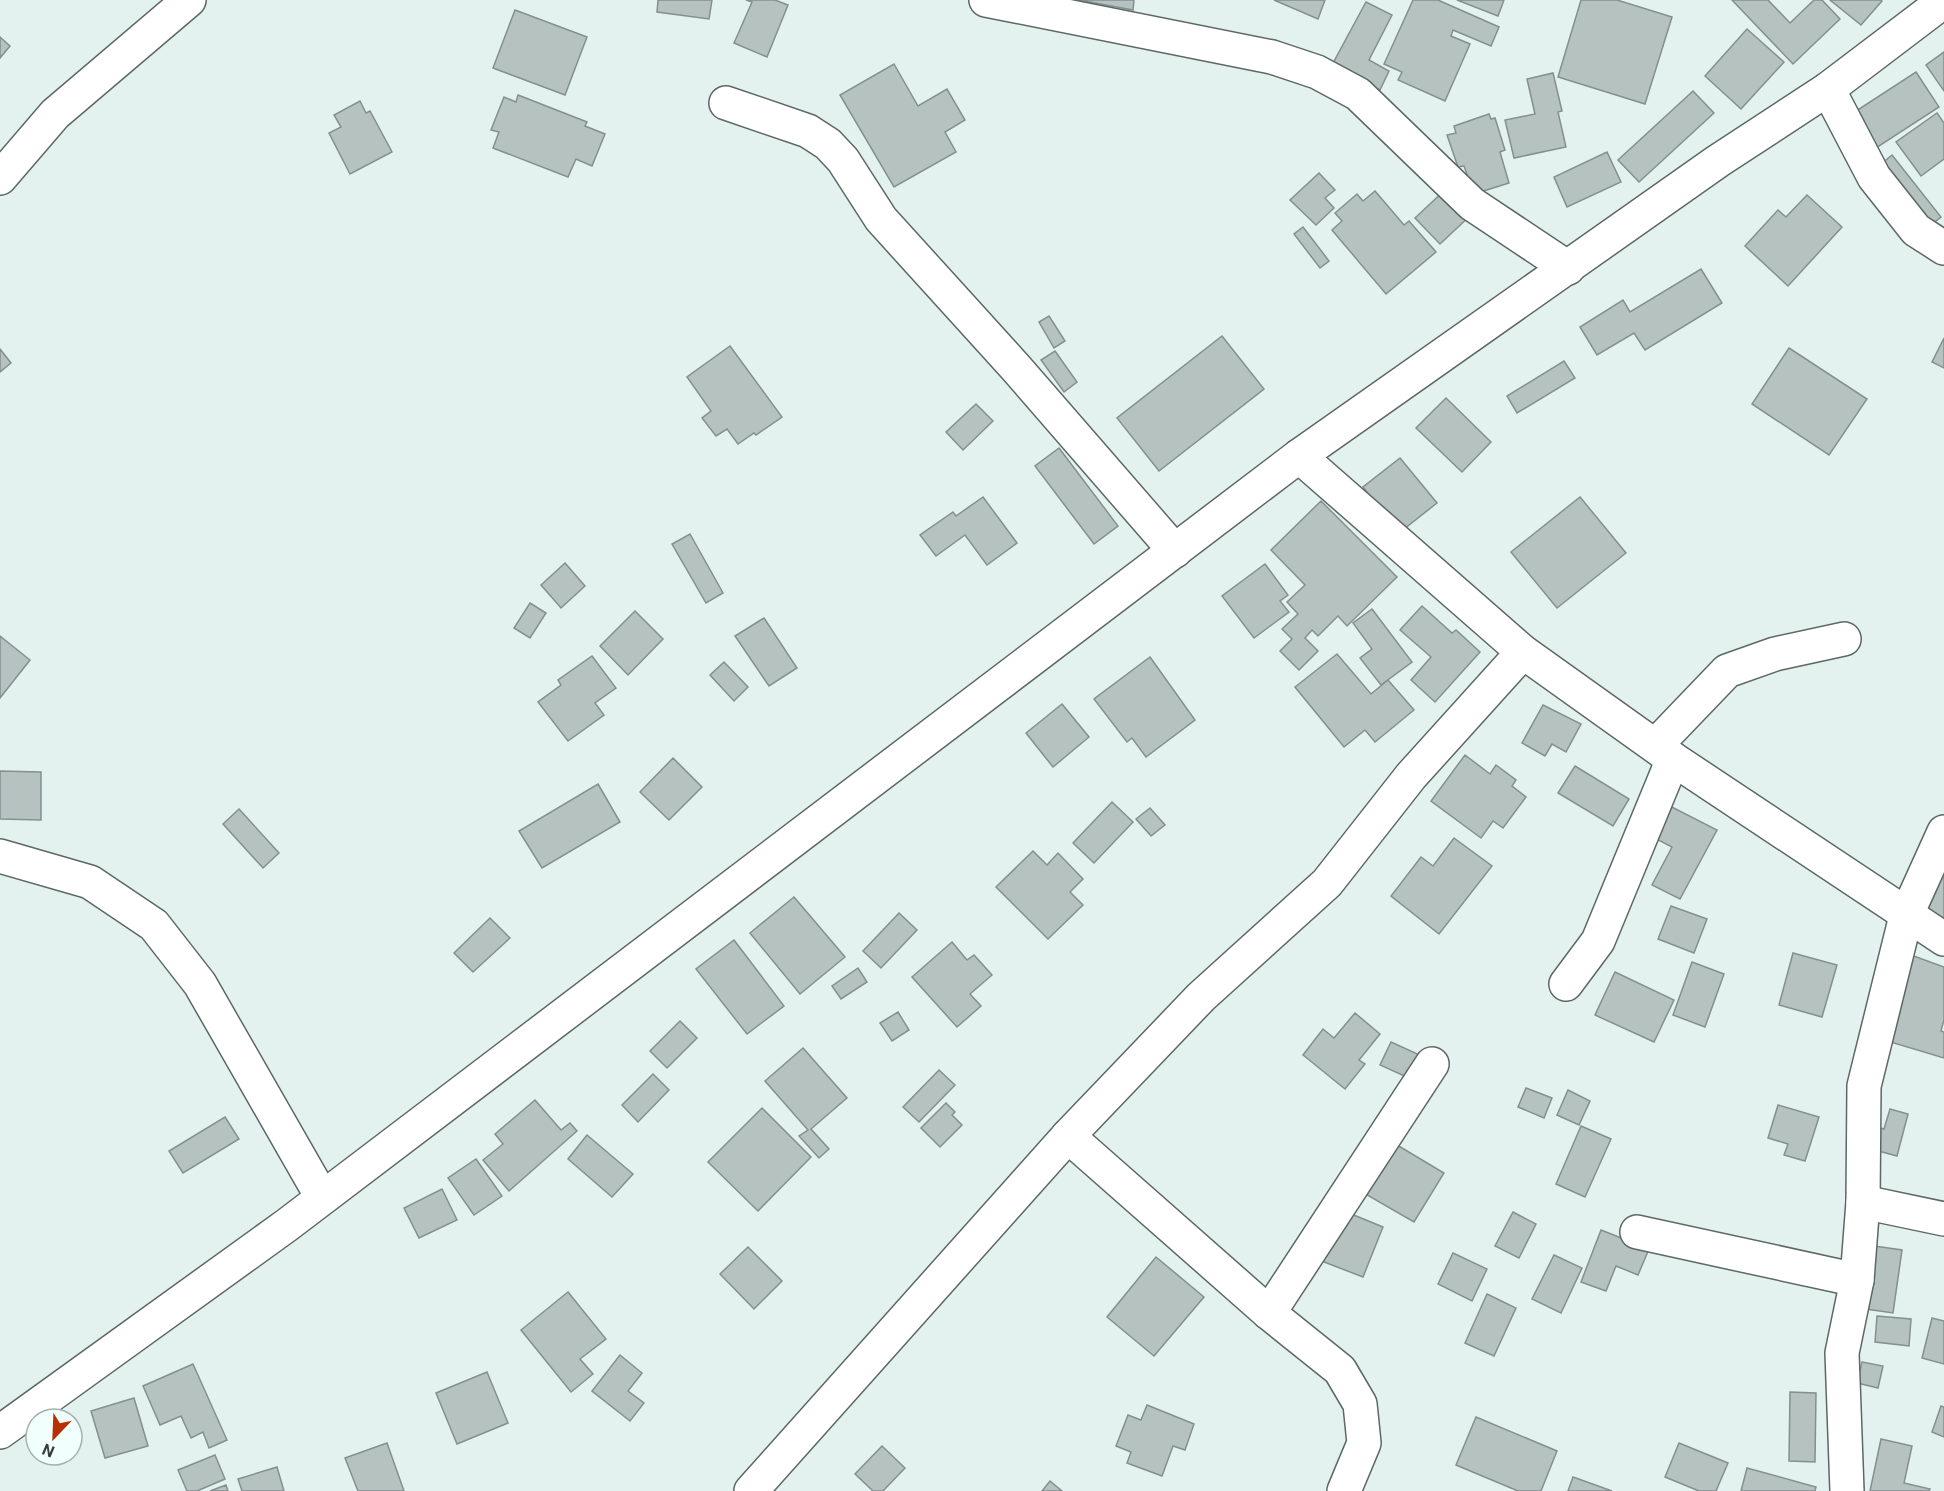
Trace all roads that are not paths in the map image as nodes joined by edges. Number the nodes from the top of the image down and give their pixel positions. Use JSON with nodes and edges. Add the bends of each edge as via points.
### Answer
{"nodes":[{"id":1,"x":189,"y":0,"type":"edge"},
{"id":2,"x":986,"y":0,"type":"edge"},
{"id":3,"x":1944,"y":1,"type":"edge"},
{"id":4,"x":1827,"y":89,"type":"junction"},
{"id":5,"x":726,"y":103,"type":"dead end"},
{"id":6,"x":0,"y":178,"type":"edge"},
{"id":7,"x":1944,"y":248,"type":"edge"},
{"id":8,"x":1568,"y":268,"type":"junction"},
{"id":9,"x":1299,"y":456,"type":"junction"},
{"id":10,"x":1175,"y":551,"type":"junction"},
{"id":11,"x":1844,"y":639,"type":"dead end"},
{"id":12,"x":1523,"y":652,"type":"junction"},
{"id":13,"x":1664,"y":752,"type":"junction"},
{"id":14,"x":1944,"y":832,"type":"edge"},
{"id":15,"x":0,"y":856,"type":"edge"},
{"id":16,"x":1906,"y":916,"type":"junction"},
{"id":17,"x":1944,"y":939,"type":"edge"},
{"id":18,"x":1566,"y":984,"type":"dead end"},
{"id":19,"x":1432,"y":1064,"type":"dead end"},
{"id":20,"x":1068,"y":1136,"type":"junction"},
{"id":21,"x":322,"y":1197,"type":"junction"},
{"id":22,"x":1863,"y":1202,"type":"junction"},
{"id":23,"x":1944,"y":1219,"type":"edge"},
{"id":24,"x":1637,"y":1232,"type":"dead end"},
{"id":25,"x":1857,"y":1280,"type":"junction"},
{"id":26,"x":1269,"y":1313,"type":"junction"},
{"id":27,"x":0,"y":1432,"type":"edge"},
{"id":28,"x":751,"y":1491,"type":"edge"},
{"id":29,"x":1344,"y":1491,"type":"edge"},
{"id":30,"x":1847,"y":1491,"type":"edge"}],
"edges":[{"from":1,"to":6,"type":"street","via":[[55,114]]},
{"from":2,"to":8,"type":"street","via":[[1272,57],[1317,72],[1358,94],[1472,204]]},
{"from":3,"to":4,"type":"street"},
{"from":4,"to":7,"type":"street","via":[[1874,177],[1916,230]]},
{"from":4,"to":8,"type":"street"},
{"from":5,"to":10,"type":"street","via":[[808,130],[828,144],[843,160],[880,219]]},
{"from":8,"to":9,"type":"street"},
{"from":9,"to":10,"type":"street"},
{"from":9,"to":12,"type":"street"},
{"from":10,"to":21,"type":"street"},
{"from":11,"to":13,"type":"street","via":[[1775,654],[1727,671]]},
{"from":12,"to":13,"type":"street"},
{"from":12,"to":20,"type":"street","via":[[1411,776],[1328,883],[1201,998]]},
{"from":13,"to":16,"type":"street"},
{"from":13,"to":18,"type":"street","via":[[1598,941]]},
{"from":14,"to":16,"type":"street"},
{"from":15,"to":21,"type":"street","via":[[90,882],[153,926],[200,984]]},
{"from":16,"to":17,"type":"street"},
{"from":16,"to":22,"type":"street","via":[[1864,1086]]},
{"from":19,"to":26,"type":"street"},
{"from":20,"to":26,"type":"street"},
{"from":20,"to":28,"type":"street"},
{"from":21,"to":27,"type":"street"},
{"from":22,"to":23,"type":"street"},
{"from":22,"to":25,"type":"street"},
{"from":24,"to":25,"type":"street"},
{"from":25,"to":30,"type":"street","via":[[1842,1353]]},
{"from":26,"to":29,"type":"street","via":[[1340,1370],[1360,1404],[1364,1443]]}]}
